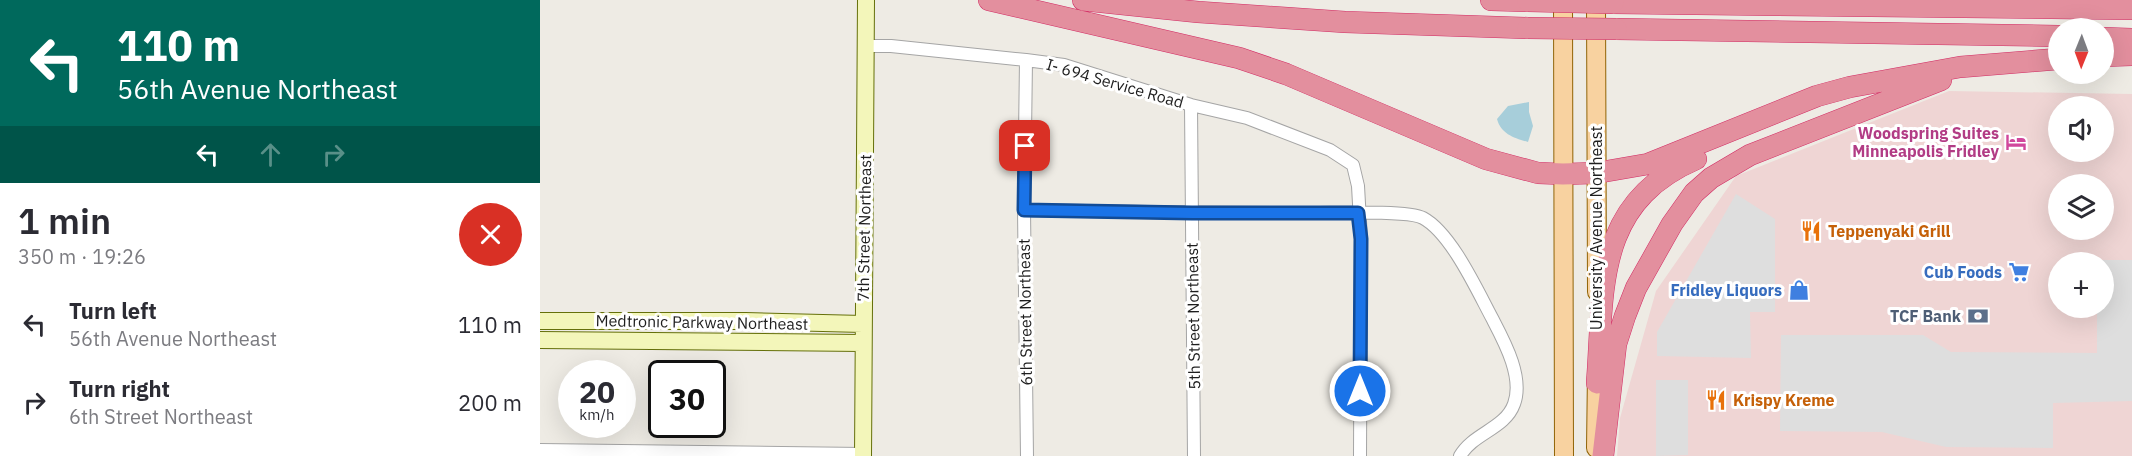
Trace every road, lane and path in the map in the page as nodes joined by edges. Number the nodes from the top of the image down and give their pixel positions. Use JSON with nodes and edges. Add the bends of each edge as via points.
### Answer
{"nodes":[{"id":1,"x":866,"y":0,"type":"edge"},
{"id":2,"x":989,"y":0,"type":"edge"},
{"id":3,"x":1083,"y":0,"type":"edge"},
{"id":4,"x":1491,"y":0,"type":"edge"},
{"id":5,"x":1563,"y":0,"type":"edge"},
{"id":6,"x":1605,"y":2,"type":"edge"},
{"id":7,"x":2132,"y":9,"type":"edge"},
{"id":8,"x":2048,"y":36,"type":"edge"},
{"id":9,"x":2114,"y":38,"type":"edge"},
{"id":10,"x":2132,"y":39,"type":"edge"},
{"id":11,"x":866,"y":46,"type":"junction"},
{"id":12,"x":2132,"y":55,"type":"edge"},
{"id":13,"x":2114,"y":56,"type":"edge"},
{"id":14,"x":2048,"y":59,"type":"edge"},
{"id":15,"x":1026,"y":60,"type":"junction"},
{"id":16,"x":2033,"y":60,"type":"junction"},
{"id":17,"x":1919,"y":74,"type":"junction"},
{"id":18,"x":1191,"y":105,"type":"junction"},
{"id":19,"x":1596,"y":173,"type":"junction"},
{"id":20,"x":1563,"y":174,"type":"junction"},
{"id":21,"x":1024,"y":210,"type":"junction"},
{"id":22,"x":1192,"y":213,"type":"junction"},
{"id":23,"x":1358,"y":213,"type":"junction"},
{"id":24,"x":540,"y":321,"type":"edge"},
{"id":25,"x":694,"y":321,"type":"junction"},
{"id":26,"x":863,"y":324,"type":"junction"},
{"id":27,"x":540,"y":340,"type":"edge"},
{"id":28,"x":693,"y":341,"type":"junction"},
{"id":29,"x":863,"y":343,"type":"junction"},
{"id":30,"x":1597,"y":383,"type":"junction"},
{"id":31,"x":540,"y":450,"type":"edge"},
{"id":32,"x":863,"y":455,"type":"edge"},
{"id":33,"x":1027,"y":456,"type":"edge"},
{"id":34,"x":1194,"y":456,"type":"edge"},
{"id":35,"x":1360,"y":456,"type":"edge"},
{"id":36,"x":1460,"y":456,"type":"edge"},
{"id":37,"x":1564,"y":456,"type":"edge"},
{"id":38,"x":1596,"y":456,"type":"edge"},
{"id":39,"x":1603,"y":456,"type":"edge"}],
"edges":[{"from":1,"to":11,"type":"street","name":"7th Street Northeast"},
{"from":2,"to":20,"type":"highway","via":[[1239,58],[1486,159]]},
{"from":3,"to":8,"type":"highway","bridge":true,"via":[[1345,22]]},
{"from":4,"to":6,"type":"highway","bridge":true},
{"from":5,"to":20,"type":"main road","name":"University Avenue Northeast"},
{"from":6,"to":7,"type":"highway"},
{"from":6,"to":19,"type":"main road","name":"University Avenue Northeast"},
{"from":9,"to":10,"type":"highway"},
{"from":11,"to":15,"type":"street","name":"I- 694 Service Road"},
{"from":11,"to":26,"type":"street","name":"7th Street Northeast"},
{"from":12,"to":13,"type":"highway"},
{"from":14,"to":16,"type":"highway"},
{"from":15,"to":18,"type":"street","name":"I- 694 Service Road","via":[[1064,66]]},
{"from":15,"to":21,"type":"street","name":"6th Street Northeast"},
{"from":16,"to":17,"type":"highway"},
{"from":16,"to":39,"type":"highway","via":[[1912,90],[1758,151],[1702,186],[1672,224],[1625,316],[1616,344]]},
{"from":17,"to":19,"type":"highway","via":[[1817,96],[1648,164]]},
{"from":17,"to":30,"type":"highway","via":[[1852,95],[1685,164],[1645,192],[1620,226],[1608,259]]},
{"from":18,"to":22,"type":"street","name":"5th Street Northeast"},
{"from":18,"to":23,"type":"street","name":"I- 694 Service Road","via":[[1247,117],[1330,150],[1353,165]]},
{"from":19,"to":20,"type":"highway"},
{"from":19,"to":30,"type":"main road","name":"University Avenue Northeast"},
{"from":20,"to":37,"type":"main road","name":"University Avenue Northeast"},
{"from":21,"to":22,"type":"street"},
{"from":21,"to":33,"type":"street","name":"6th Street Northeast"},
{"from":22,"to":23,"type":"street"},
{"from":22,"to":34,"type":"street","name":"5th Street Northeast"},
{"from":23,"to":35,"type":"street"},
{"from":23,"to":36,"type":"street","via":[[1414,215],[1437,229],[1469,275],[1506,348],[1515,373],[1515,402],[1507,417],[1472,441]]},
{"from":24,"to":25,"type":"street","name":"Medtronic Parkway Northeast"},
{"from":25,"to":26,"type":"street","name":"Medtronic Parkway Northeast"},
{"from":25,"to":28,"type":"street"},
{"from":26,"to":29,"type":"street","name":"7th Street Northeast"},
{"from":27,"to":28,"type":"street","name":"Medtronic Parkway Northeast"},
{"from":28,"to":29,"type":"street","name":"Medtronic Parkway Northeast"},
{"from":29,"to":32,"type":"street","name":"7th Street Northeast"},
{"from":30,"to":38,"type":"main road","name":"University Avenue Northeast"},
{"from":31,"to":32,"type":"street"}]}
